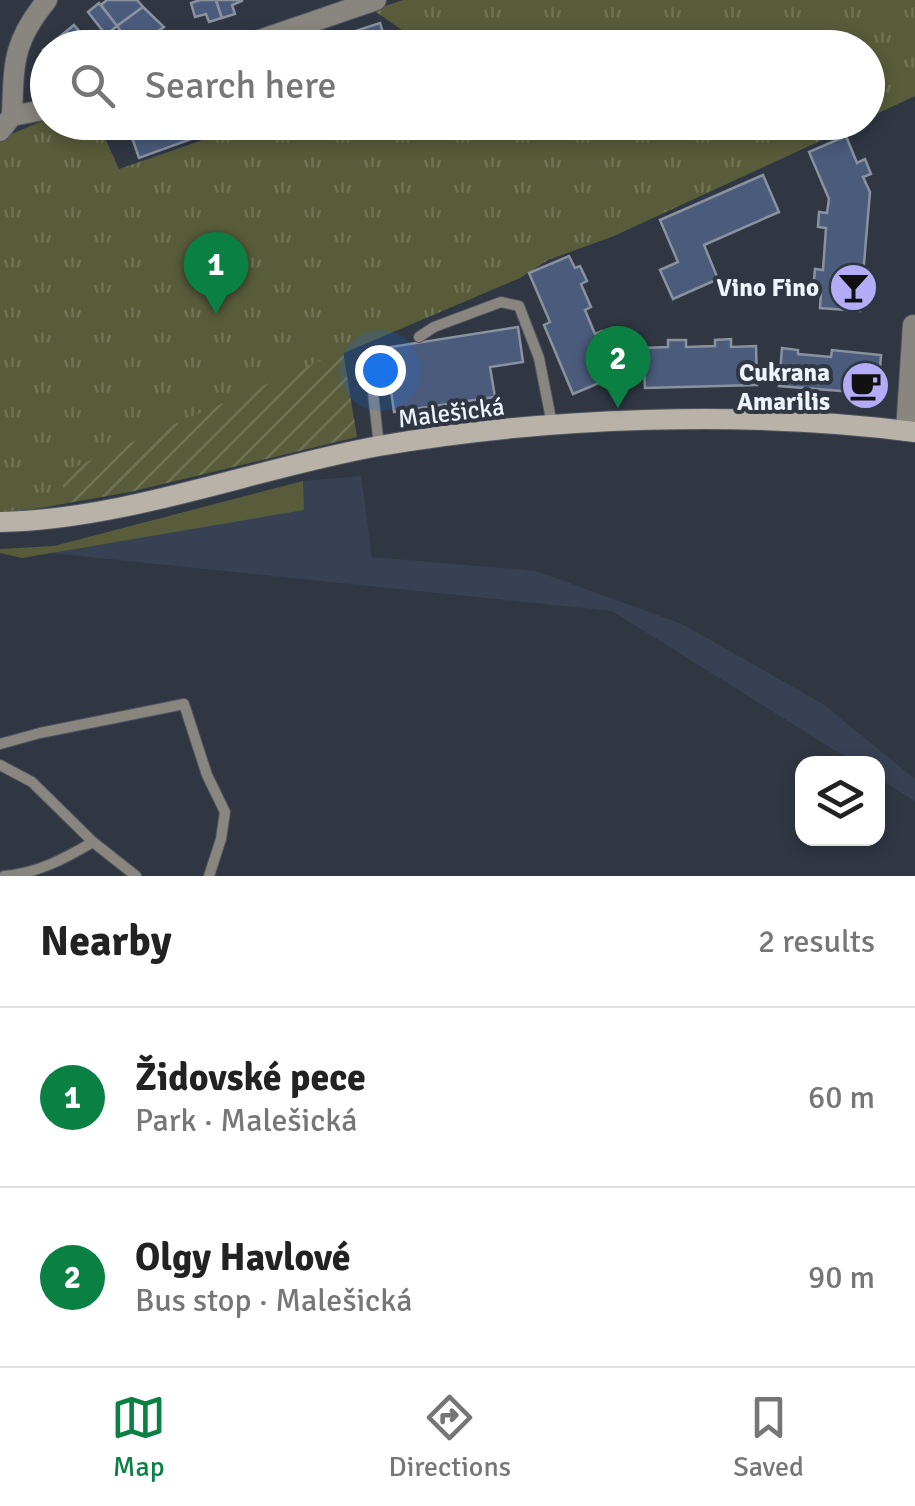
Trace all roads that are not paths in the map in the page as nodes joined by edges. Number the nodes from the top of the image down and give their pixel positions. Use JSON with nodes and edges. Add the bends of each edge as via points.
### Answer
{"nodes":[{"id":1,"x":46,"y":0,"type":"edge"},
{"id":2,"x":376,"y":0,"type":"edge"},
{"id":3,"x":288,"y":30,"type":"edge"},
{"id":4,"x":30,"y":115,"type":"edge"},
{"id":5,"x":6,"y":124,"type":"edge"},
{"id":6,"x":912,"y":326,"type":"dead end"},
{"id":7,"x":419,"y":337,"type":"dead end"},
{"id":8,"x":378,"y":368,"type":"dead end"},
{"id":9,"x":552,"y":425,"type":"junction"},
{"id":10,"x":910,"y":431,"type":"edge"},
{"id":11,"x":379,"y":446,"type":"junction"},
{"id":12,"x":0,"y":522,"type":"edge"},
{"id":13,"x":0,"y":744,"type":"edge"},
{"id":14,"x":0,"y":765,"type":"edge"},
{"id":15,"x":93,"y":842,"type":"junction"},
{"id":16,"x":4,"y":876,"type":"edge"},
{"id":17,"x":136,"y":876,"type":"edge"},
{"id":18,"x":209,"y":876,"type":"edge"}],
"edges":[{"from":1,"to":5,"type":"street","via":[[15,52]]},
{"from":2,"to":3,"type":"street"},
{"from":4,"to":5,"type":"street"},
{"from":6,"to":10,"type":"street"},
{"from":7,"to":9,"type":"lane","via":[[501,302],[519,306],[539,358]]},
{"from":8,"to":11,"type":"lane","via":[[371,374]]},
{"from":9,"to":10,"type":"street","name":"Malešická","via":[[730,420]]},
{"from":9,"to":11,"type":"street","name":"Malešická"},
{"from":11,"to":12,"type":"street","name":"Malešická","via":[[102,509]]},
{"from":13,"to":18,"type":"lane","via":[[184,704],[225,812]]},
{"from":14,"to":15,"type":"lane","via":[[32,782]]},
{"from":15,"to":16,"type":"lane","via":[[30,874]]},
{"from":15,"to":17,"type":"lane"}]}
